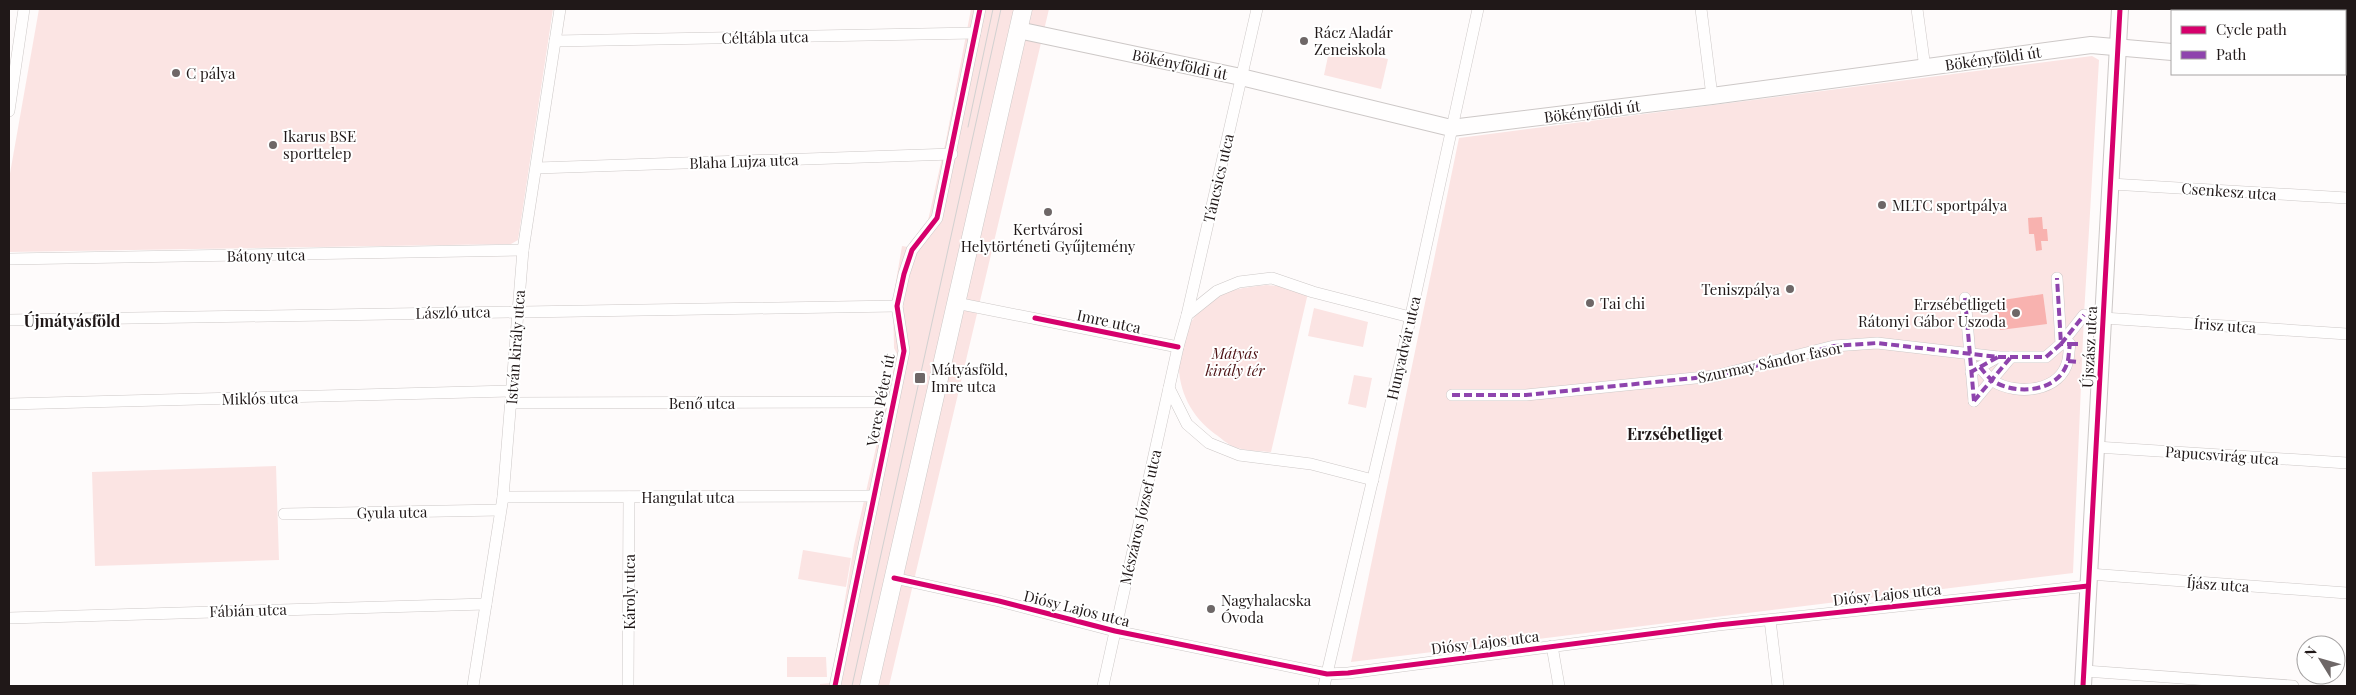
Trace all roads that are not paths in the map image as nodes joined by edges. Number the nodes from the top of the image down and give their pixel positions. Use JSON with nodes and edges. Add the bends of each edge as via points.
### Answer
{"nodes":[{"id":1,"x":24,"y":9,"type":"edge"},
{"id":2,"x":560,"y":9,"type":"edge"},
{"id":3,"x":980,"y":9,"type":"edge"},
{"id":4,"x":1023,"y":9,"type":"edge"},
{"id":5,"x":1257,"y":9,"type":"edge"},
{"id":6,"x":1478,"y":9,"type":"edge"},
{"id":7,"x":1701,"y":9,"type":"edge"},
{"id":8,"x":1917,"y":9,"type":"edge"},
{"id":9,"x":2120,"y":9,"type":"edge"},
{"id":10,"x":1018,"y":30,"type":"junction"},
{"id":11,"x":975,"y":33,"type":"junction"},
{"id":12,"x":555,"y":41,"type":"junction"},
{"id":13,"x":2118,"y":48,"type":"junction"},
{"id":14,"x":2171,"y":52,"type":"edge"},
{"id":15,"x":1925,"y":68,"type":"junction"},
{"id":16,"x":1241,"y":77,"type":"junction"},
{"id":17,"x":1712,"y":96,"type":"junction"},
{"id":18,"x":9,"y":111,"type":"edge"},
{"id":19,"x":1451,"y":128,"type":"junction"},
{"id":20,"x":952,"y":154,"type":"junction"},
{"id":21,"x":537,"y":168,"type":"junction"},
{"id":22,"x":2111,"y":184,"type":"junction"},
{"id":23,"x":2347,"y":198,"type":"edge"},
{"id":24,"x":523,"y":250,"type":"junction"},
{"id":25,"x":9,"y":259,"type":"edge"},
{"id":26,"x":2056,"y":278,"type":"dead end"},
{"id":27,"x":1965,"y":298,"type":"dead end"},
{"id":28,"x":956,"y":303,"type":"junction"},
{"id":29,"x":897,"y":306,"type":"junction"},
{"id":30,"x":518,"y":310,"type":"junction"},
{"id":31,"x":1187,"y":315,"type":"junction"},
{"id":32,"x":2084,"y":315,"type":"dead end"},
{"id":33,"x":1410,"y":318,"type":"junction"},
{"id":34,"x":2103,"y":318,"type":"junction"},
{"id":35,"x":9,"y":320,"type":"edge"},
{"id":36,"x":2347,"y":334,"type":"edge"},
{"id":37,"x":2065,"y":344,"type":"junction"},
{"id":38,"x":2082,"y":344,"type":"dead end"},
{"id":39,"x":1178,"y":347,"type":"junction"},
{"id":40,"x":1969,"y":353,"type":"junction"},
{"id":41,"x":1998,"y":357,"type":"junction"},
{"id":42,"x":2011,"y":357,"type":"junction"},
{"id":43,"x":1976,"y":369,"type":"junction"},
{"id":44,"x":1992,"y":380,"type":"junction"},
{"id":45,"x":1169,"y":388,"type":"junction"},
{"id":46,"x":512,"y":392,"type":"junction"},
{"id":47,"x":1452,"y":395,"type":"dead end"},
{"id":48,"x":893,"y":402,"type":"junction"},
{"id":49,"x":9,"y":404,"type":"edge"},
{"id":50,"x":512,"y":404,"type":"junction"},
{"id":51,"x":2096,"y":447,"type":"junction"},
{"id":52,"x":2347,"y":462,"type":"edge"},
{"id":53,"x":1373,"y":480,"type":"junction"},
{"id":54,"x":874,"y":496,"type":"junction"},
{"id":55,"x":503,"y":497,"type":"junction"},
{"id":56,"x":629,"y":497,"type":"junction"},
{"id":57,"x":500,"y":510,"type":"junction"},
{"id":58,"x":284,"y":514,"type":"dead end"},
{"id":59,"x":894,"y":578,"type":"junction"},
{"id":60,"x":2088,"y":580,"type":"junction"},
{"id":61,"x":2347,"y":593,"type":"edge"},
{"id":62,"x":486,"y":604,"type":"junction"},
{"id":63,"x":9,"y":618,"type":"edge"},
{"id":64,"x":1770,"y":620,"type":"junction"},
{"id":65,"x":1114,"y":631,"type":"junction"},
{"id":66,"x":1552,"y":646,"type":"junction"},
{"id":67,"x":1327,"y":674,"type":"junction"},
{"id":68,"x":2084,"y":679,"type":"edge"},
{"id":69,"x":474,"y":686,"type":"edge"},
{"id":70,"x":628,"y":686,"type":"edge"},
{"id":71,"x":835,"y":686,"type":"edge"},
{"id":72,"x":869,"y":686,"type":"edge"},
{"id":73,"x":1103,"y":686,"type":"edge"},
{"id":74,"x":1324,"y":686,"type":"edge"},
{"id":75,"x":1559,"y":686,"type":"edge"},
{"id":76,"x":1778,"y":686,"type":"edge"},
{"id":77,"x":2293,"y":686,"type":"edge"}],
"edges":[{"from":1,"to":18,"type":"street"},
{"from":2,"to":12,"type":"street","name":"István király utca"},
{"from":3,"to":11,"type":"street","name":"Veres Péter út"},
{"from":4,"to":10,"type":"main road"},
{"from":5,"to":16,"type":"street","name":"Táncsics utca"},
{"from":6,"to":19,"type":"street","name":"Hunyadvár utca"},
{"from":7,"to":17,"type":"street"},
{"from":8,"to":15,"type":"street"},
{"from":9,"to":13,"type":"street","name":"Újszász utca"},
{"from":10,"to":16,"type":"street","name":"Bökényföldi út"},
{"from":10,"to":28,"type":"main road"},
{"from":11,"to":12,"type":"street","name":"Céltábla utca"},
{"from":11,"to":20,"type":"street","name":"Veres Péter út"},
{"from":12,"to":21,"type":"street","name":"István király utca"},
{"from":13,"to":14,"type":"street","name":"Bökényföldi út"},
{"from":13,"to":15,"type":"street","name":"Bökényföldi út","via":[[2091,45]]},
{"from":13,"to":22,"type":"street","name":"Újszász utca"},
{"from":15,"to":17,"type":"street","name":"Bökényföldi út"},
{"from":16,"to":19,"type":"street","name":"Bökényföldi út"},
{"from":16,"to":31,"type":"street","name":"Táncsics utca"},
{"from":17,"to":19,"type":"street","name":"Bökényföldi út"},
{"from":19,"to":33,"type":"street","name":"Hunyadvár utca"},
{"from":20,"to":21,"type":"street","name":"Blaha Lujza utca"},
{"from":20,"to":29,"type":"street","name":"Veres Péter út","via":[[937,218],[912,250]]},
{"from":21,"to":24,"type":"street","name":"István király utca"},
{"from":22,"to":23,"type":"street","name":"Csenkesz utca"},
{"from":22,"to":34,"type":"street","name":"Újszász utca"},
{"from":24,"to":25,"type":"street","name":"Bátony utca"},
{"from":24,"to":30,"type":"street","name":"István király utca"},
{"from":26,"to":37,"type":"street"},
{"from":27,"to":40,"type":"street"},
{"from":28,"to":39,"type":"street","name":"Imre utca"},
{"from":28,"to":59,"type":"main road"},
{"from":29,"to":30,"type":"street","name":"László utca"},
{"from":29,"to":48,"type":"street","name":"Veres Péter út","via":[[904,351]]},
{"from":30,"to":35,"type":"street","name":"László utca"},
{"from":30,"to":46,"type":"street","name":"István király utca"},
{"from":31,"to":33,"type":"street","via":[[1217,291],[1239,282],[1272,278]]},
{"from":31,"to":39,"type":"street","name":"Táncsics utca"},
{"from":32,"to":37,"type":"street"},
{"from":33,"to":53,"type":"street","name":"Hunyadvár utca"},
{"from":34,"to":36,"type":"street","name":"Írisz utca"},
{"from":34,"to":51,"type":"street","name":"Újszász utca"},
{"from":37,"to":38,"type":"street"},
{"from":37,"to":42,"type":"street","name":"Szurmay Sándor fasor","via":[[2046,357]]},
{"from":37,"to":44,"type":"street","via":[[2074,361],[2042,387],[2031,390],[2010,388]]},
{"from":39,"to":45,"type":"street","name":"Mészáros József utca"},
{"from":40,"to":41,"type":"street","name":"Szurmay Sándor fasor"},
{"from":40,"to":43,"type":"street"},
{"from":40,"to":47,"type":"street","name":"Szurmay Sándor fasor","via":[[1877,343],[1842,345],[1715,376],[1526,395]]},
{"from":41,"to":42,"type":"street","name":"Szurmay Sándor fasor"},
{"from":41,"to":43,"type":"street"},
{"from":42,"to":44,"type":"street"},
{"from":43,"to":44,"type":"street"},
{"from":43,"to":44,"type":"street","via":[[1974,401]]},
{"from":45,"to":53,"type":"street","via":[[1187,424],[1209,443],[1239,455],[1311,464]]},
{"from":45,"to":65,"type":"street","name":"Mészáros József utca"},
{"from":46,"to":49,"type":"street","name":"Miklós utca"},
{"from":46,"to":50,"type":"street","name":"István király utca"},
{"from":48,"to":50,"type":"street","name":"Benő utca"},
{"from":48,"to":54,"type":"street","name":"Veres Péter út"},
{"from":50,"to":55,"type":"street","name":"István király utca"},
{"from":51,"to":52,"type":"street","name":"Papucsvirág utca"},
{"from":51,"to":60,"type":"street","name":"Újszász utca"},
{"from":53,"to":67,"type":"street","name":"Hunyadvár utca"},
{"from":54,"to":56,"type":"street","name":"Hangulat utca"},
{"from":54,"to":71,"type":"street","name":"Veres Péter út"},
{"from":55,"to":56,"type":"street","name":"Hangulat utca"},
{"from":55,"to":57,"type":"street","name":"István király utca"},
{"from":56,"to":70,"type":"street","name":"Károly utca"},
{"from":57,"to":58,"type":"street","name":"Gyula utca"},
{"from":57,"to":62,"type":"street","name":"István király utca"},
{"from":59,"to":65,"type":"street","name":"Diósy Lajos utca"},
{"from":59,"to":72,"type":"main road"},
{"from":60,"to":61,"type":"street","name":"Íjász utca"},
{"from":60,"to":64,"type":"street","name":"Diósy Lajos utca"},
{"from":60,"to":68,"type":"street","name":"Újszász utca"},
{"from":62,"to":63,"type":"street","name":"Fábián utca"},
{"from":62,"to":69,"type":"street","name":"István király utca"},
{"from":64,"to":66,"type":"street","name":"Diósy Lajos utca"},
{"from":64,"to":76,"type":"street"},
{"from":65,"to":67,"type":"street","name":"Diósy Lajos utca"},
{"from":65,"to":73,"type":"street","name":"Mészáros József utca"},
{"from":66,"to":67,"type":"street","name":"Diósy Lajos utca"},
{"from":66,"to":75,"type":"street"},
{"from":67,"to":74,"type":"street","name":"Hunyadvár utca"},
{"from":68,"to":77,"type":"street"}]}
